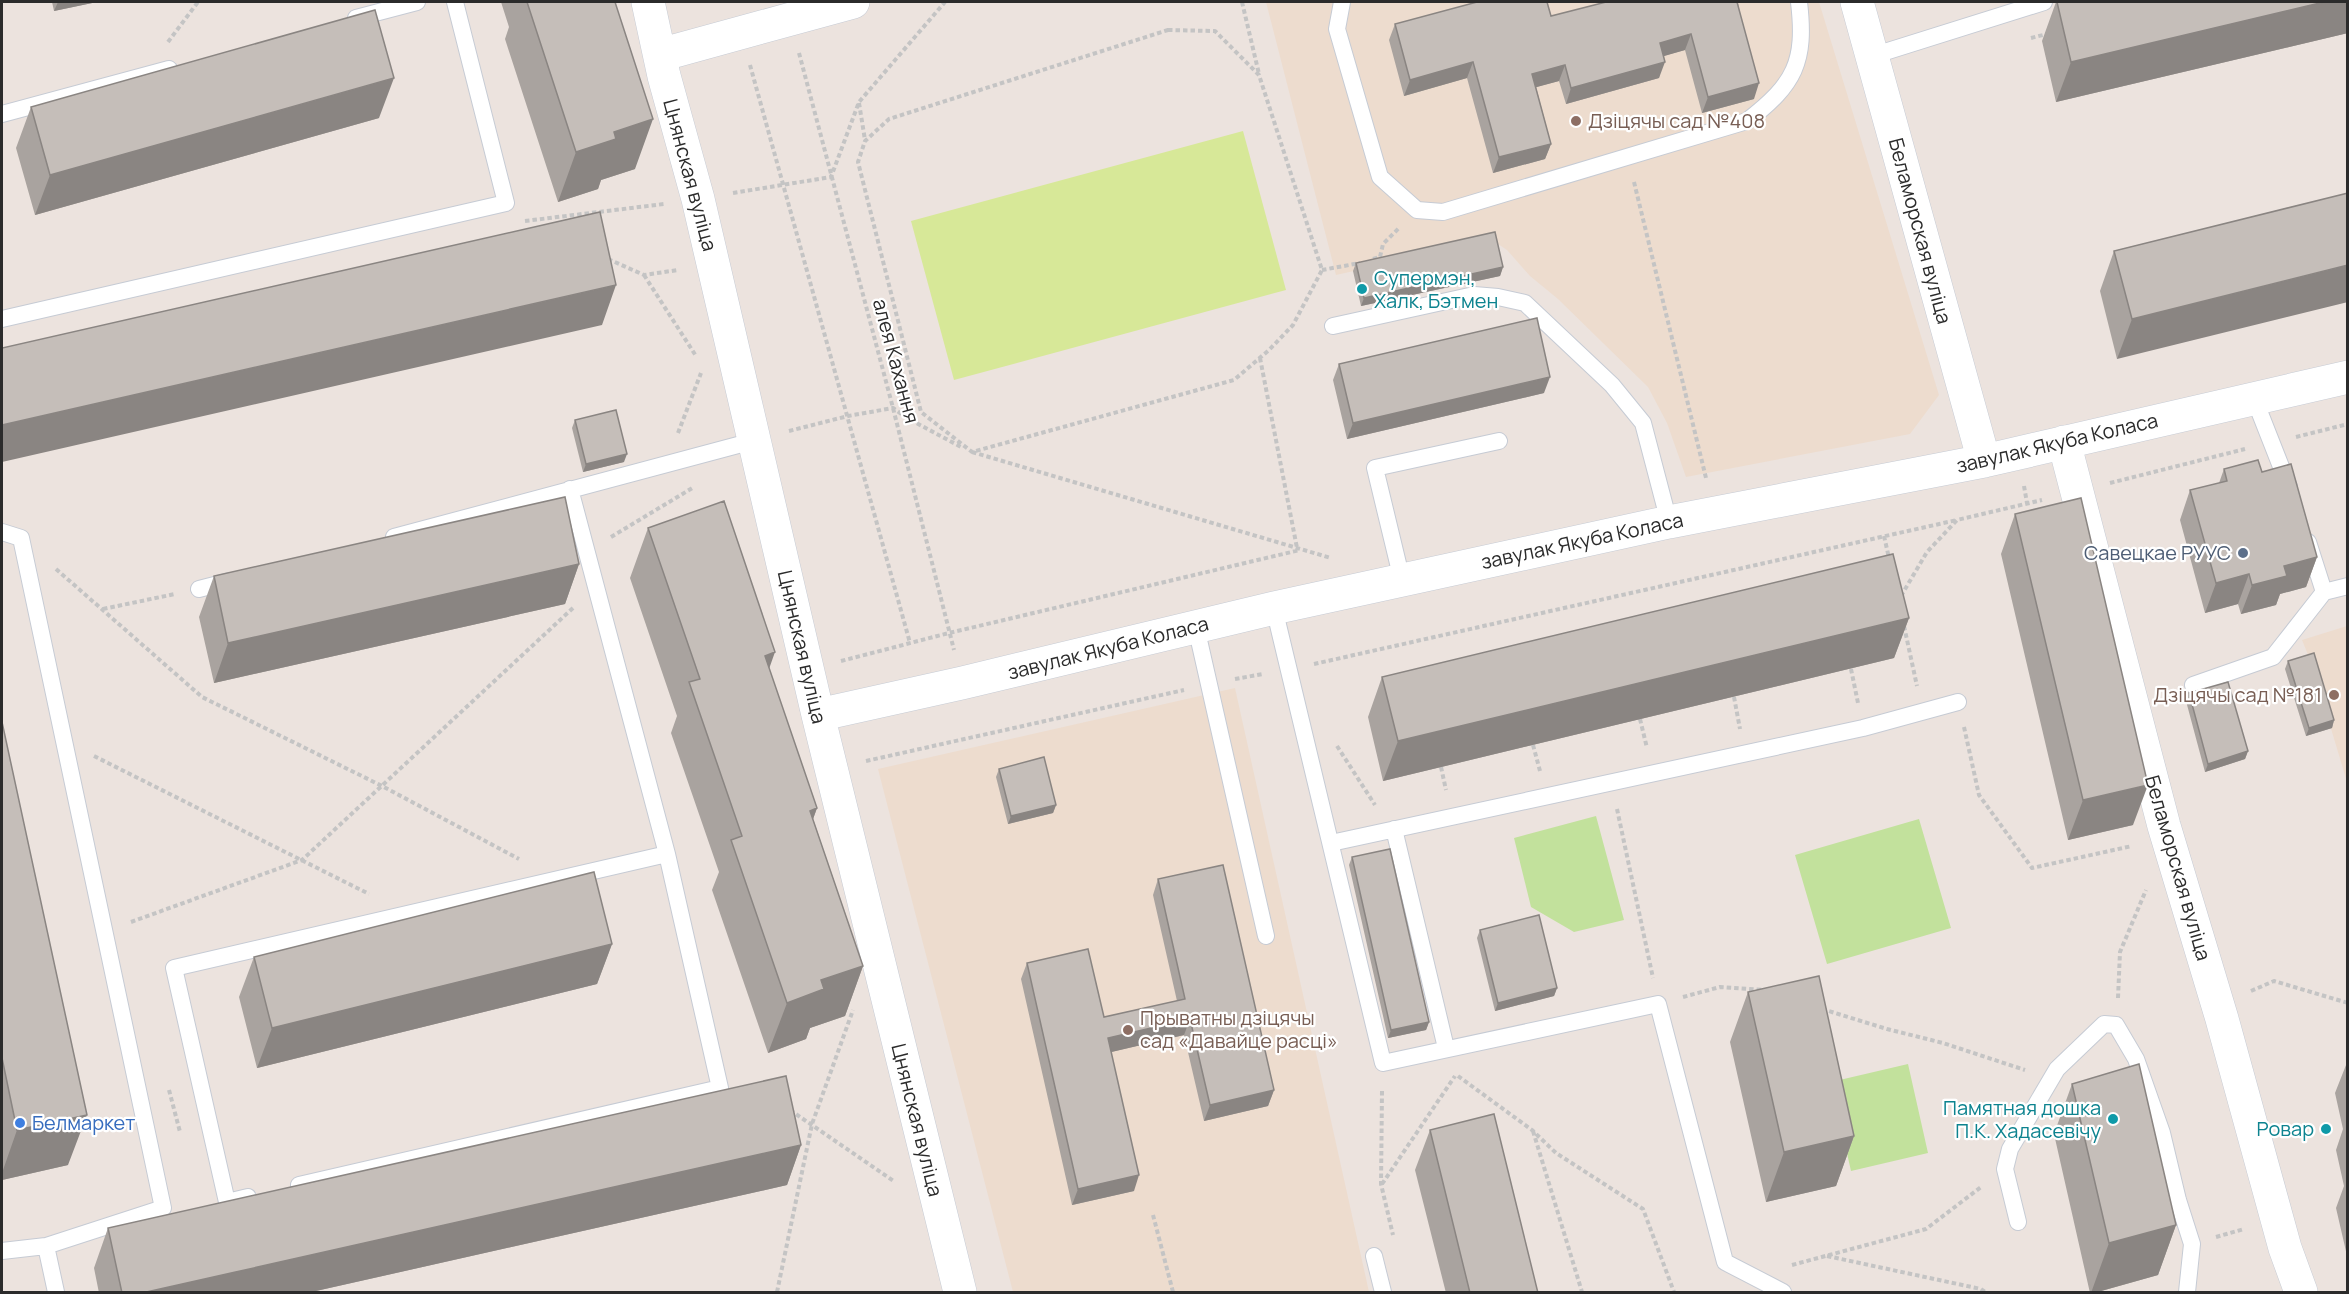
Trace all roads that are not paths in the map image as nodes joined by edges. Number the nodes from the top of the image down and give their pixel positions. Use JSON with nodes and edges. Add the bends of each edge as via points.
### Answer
{"nodes":[{"id":1,"x":417,"y":2,"type":"edge"},
{"id":2,"x":455,"y":2,"type":"edge"},
{"id":3,"x":648,"y":2,"type":"edge"},
{"id":4,"x":853,"y":2,"type":"edge"},
{"id":5,"x":1342,"y":2,"type":"edge"},
{"id":6,"x":1798,"y":2,"type":"edge"},
{"id":7,"x":1857,"y":2,"type":"edge"},
{"id":8,"x":2043,"y":2,"type":"edge"},
{"id":9,"x":337,"y":23,"type":"edge"},
{"id":10,"x":660,"y":55,"type":"junction"},
{"id":11,"x":1872,"y":56,"type":"junction"},
{"id":12,"x":190,"y":63,"type":"edge"},
{"id":13,"x":2,"y":114,"type":"edge"},
{"id":14,"x":2,"y":319,"type":"edge"},
{"id":15,"x":1333,"y":326,"type":"dead end"},
{"id":16,"x":2348,"y":377,"type":"edge"},
{"id":17,"x":2254,"y":398,"type":"junction"},
{"id":18,"x":753,"y":441,"type":"junction"},
{"id":19,"x":1499,"y":441,"type":"dead end"},
{"id":20,"x":2064,"y":442,"type":"junction"},
{"id":21,"x":1984,"y":461,"type":"junction"},
{"id":22,"x":570,"y":489,"type":"junction"},
{"id":23,"x":2294,"y":502,"type":"edge"},
{"id":24,"x":1666,"y":510,"type":"junction"},
{"id":25,"x":2302,"y":525,"type":"edge"},
{"id":26,"x":2,"y":532,"type":"edge"},
{"id":27,"x":379,"y":541,"type":"edge"},
{"id":28,"x":244,"y":577,"type":"edge"},
{"id":29,"x":1402,"y":580,"type":"junction"},
{"id":30,"x":2348,"y":586,"type":"edge"},
{"id":31,"x":199,"y":589,"type":"road end"},
{"id":32,"x":2324,"y":592,"type":"junction"},
{"id":33,"x":1274,"y":608,"type":"junction"},
{"id":34,"x":1196,"y":627,"type":"junction"},
{"id":35,"x":2193,"y":685,"type":"dead end"},
{"id":36,"x":1958,"y":702,"type":"road end"},
{"id":37,"x":818,"y":715,"type":"junction"},
{"id":38,"x":1394,"y":829,"type":"junction"},
{"id":39,"x":1330,"y":843,"type":"junction"},
{"id":40,"x":667,"y":854,"type":"junction"},
{"id":41,"x":1266,"y":936,"type":"dead end"},
{"id":42,"x":1446,"y":1048,"type":"junction"},
{"id":43,"x":285,"y":1188,"type":"edge"},
{"id":44,"x":262,"y":1194,"type":"edge"},
{"id":45,"x":2019,"y":1222,"type":"dead end"},
{"id":46,"x":46,"y":1246,"type":"junction"},
{"id":47,"x":2,"y":1251,"type":"edge"},
{"id":48,"x":1374,"y":1256,"type":"dead end"},
{"id":49,"x":56,"y":1293,"type":"edge"},
{"id":50,"x":960,"y":1293,"type":"edge"},
{"id":51,"x":1383,"y":1293,"type":"edge"},
{"id":52,"x":1783,"y":1293,"type":"edge"},
{"id":53,"x":2187,"y":1293,"type":"edge"},
{"id":54,"x":2301,"y":1293,"type":"edge"}],
"edges":[{"from":1,"to":9,"type":"lane"},
{"from":2,"to":14,"type":"lane","via":[[506,203]]},
{"from":3,"to":10,"type":"street","name":"Цнянская вуліца"},
{"from":4,"to":10,"type":"street"},
{"from":5,"to":6,"type":"lane","via":[[1337,29],[1380,177],[1417,210],[1443,212],[1747,121],[1772,102],[1796,69],[1802,32]]},
{"from":7,"to":11,"type":"street","name":"Беламорская вуліца"},
{"from":8,"to":11,"type":"lane"},
{"from":10,"to":18,"type":"street","name":"Цнянская вуліца","via":[[698,199]]},
{"from":11,"to":21,"type":"street","name":"Беламорская вуліца"},
{"from":12,"to":13,"type":"lane"},
{"from":15,"to":24,"type":"lane","via":[[1474,295],[1525,303],[1612,385],[1643,423]]},
{"from":16,"to":17,"type":"street","name":"завулак Якуба Коласа"},
{"from":17,"to":20,"type":"street","name":"завулак Якуба Коласа"},
{"from":17,"to":23,"type":"lane"},
{"from":18,"to":22,"type":"lane"},
{"from":18,"to":37,"type":"street","name":"Цнянская вуліца"},
{"from":19,"to":29,"type":"lane","via":[[1374,468]]},
{"from":20,"to":21,"type":"street","name":"завулак Якуба Коласа"},
{"from":20,"to":54,"type":"street","name":"Беламорская вуліца","via":[[2164,826]]},
{"from":21,"to":24,"type":"street","name":"завулак Якуба Коласа"},
{"from":22,"to":27,"type":"lane"},
{"from":22,"to":40,"type":"lane"},
{"from":24,"to":29,"type":"street","name":"завулак Якуба Коласа"},
{"from":25,"to":32,"type":"lane"},
{"from":26,"to":46,"type":"lane","via":[[21,538],[163,1208]]},
{"from":28,"to":31,"type":"lane"},
{"from":29,"to":33,"type":"street","name":"завулак Якуба Коласа"},
{"from":30,"to":32,"type":"lane"},
{"from":32,"to":35,"type":"lane","via":[[2273,657]]},
{"from":33,"to":34,"type":"street","name":"завулак Якуба Коласа"},
{"from":33,"to":39,"type":"lane"},
{"from":34,"to":37,"type":"street","name":"завулак Якуба Коласа"},
{"from":34,"to":41,"type":"lane"},
{"from":36,"to":38,"type":"lane","via":[[1863,728]]},
{"from":37,"to":50,"type":"street","name":"Цнянская вуліца"},
{"from":38,"to":39,"type":"lane"},
{"from":38,"to":42,"type":"lane"},
{"from":39,"to":42,"type":"lane","via":[[1383,1063]]},
{"from":40,"to":43,"type":"lane","via":[[720,1088]]},
{"from":40,"to":44,"type":"lane","via":[[174,968],[227,1202]]},
{"from":42,"to":52,"type":"lane","via":[[1658,1004],[1725,1262]]},
{"from":45,"to":53,"type":"lane","via":[[2005,1168],[2010,1149],[2057,1069],[2104,1024],[2116,1025],[2136,1059],[2162,1133],[2192,1244]]},
{"from":46,"to":47,"type":"lane"},
{"from":46,"to":49,"type":"lane"},
{"from":48,"to":51,"type":"lane"}]}
